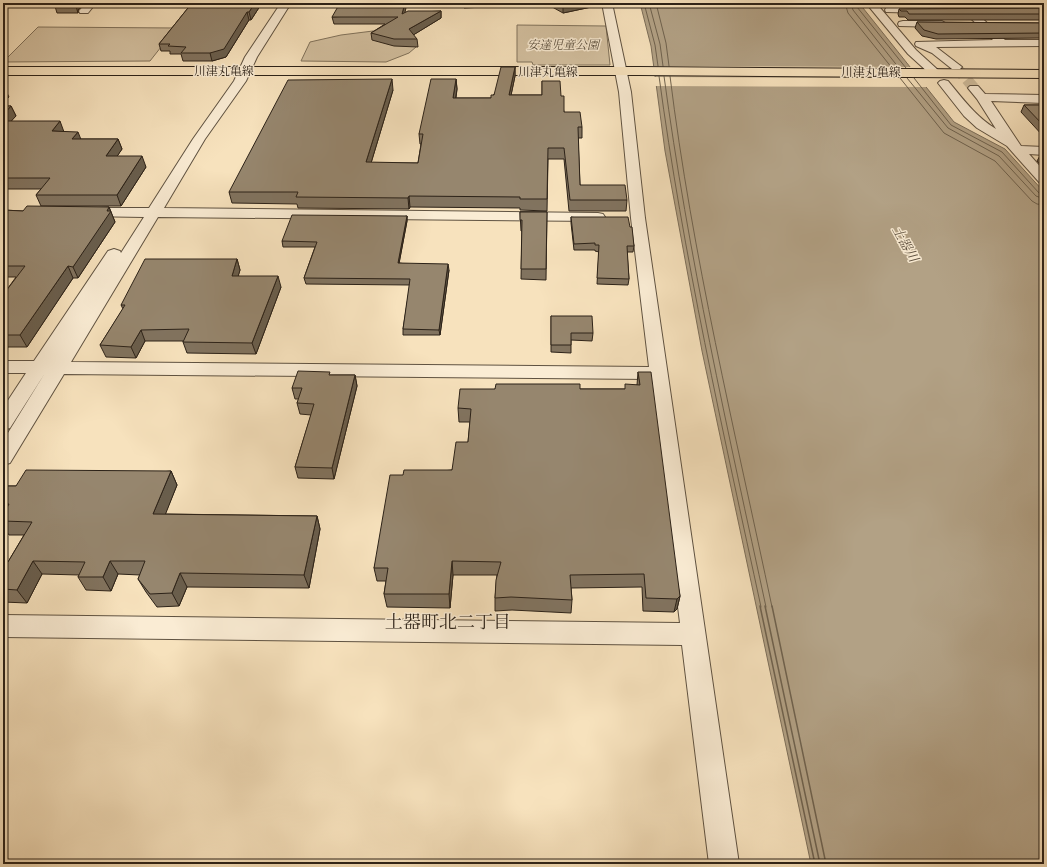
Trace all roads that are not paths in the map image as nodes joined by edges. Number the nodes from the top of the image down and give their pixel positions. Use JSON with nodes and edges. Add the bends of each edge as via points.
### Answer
{"nodes":[{"id":1,"x":91,"y":3,"type":"edge"},
{"id":2,"x":277,"y":3,"type":"edge"},
{"id":3,"x":286,"y":3,"type":"edge"},
{"id":4,"x":608,"y":3,"type":"edge"},
{"id":5,"x":871,"y":3,"type":"edge"},
{"id":6,"x":963,"y":6,"type":"edge"},
{"id":7,"x":887,"y":7,"type":"edge"},
{"id":8,"x":936,"y":10,"type":"edge"},
{"id":9,"x":951,"y":10,"type":"edge"},
{"id":10,"x":982,"y":10,"type":"edge"},
{"id":11,"x":84,"y":11,"type":"dead end"},
{"id":12,"x":903,"y":24,"type":"junction"},
{"id":13,"x":950,"y":24,"type":"edge"},
{"id":14,"x":966,"y":24,"type":"edge"},
{"id":15,"x":981,"y":24,"type":"junction"},
{"id":16,"x":997,"y":24,"type":"edge"},
{"id":17,"x":1002,"y":43,"type":"junction"},
{"id":18,"x":1044,"y":43,"type":"edge"},
{"id":19,"x":920,"y":44,"type":"junction"},
{"id":20,"x":956,"y":67,"type":"tunnel mouth"},
{"id":21,"x":3,"y":71,"type":"edge"},
{"id":22,"x":934,"y":72,"type":"junction"},
{"id":23,"x":1044,"y":74,"type":"edge"},
{"id":24,"x":235,"y":76,"type":"junction"},
{"id":25,"x":632,"y":76,"type":"junction"},
{"id":26,"x":3,"y":82,"type":"edge"},
{"id":27,"x":944,"y":83,"type":"junction"},
{"id":28,"x":1044,"y":84,"type":"edge"},
{"id":29,"x":1044,"y":99,"type":"edge"},
{"id":30,"x":1015,"y":148,"type":"junction"},
{"id":31,"x":1044,"y":151,"type":"edge"},
{"id":32,"x":1044,"y":179,"type":"edge"},
{"id":33,"x":66,"y":211,"type":"edge"},
{"id":34,"x":148,"y":213,"type":"junction"},
{"id":35,"x":624,"y":218,"type":"junction"},
{"id":36,"x":58,"y":366,"type":"junction"},
{"id":37,"x":3,"y":367,"type":"edge"},
{"id":38,"x":38,"y":367,"type":"junction"},
{"id":39,"x":658,"y":373,"type":"junction"},
{"id":40,"x":3,"y":423,"type":"edge"},
{"id":41,"x":3,"y":458,"type":"edge"},
{"id":42,"x":3,"y":626,"type":"edge"},
{"id":43,"x":693,"y":634,"type":"junction"},
{"id":44,"x":724,"y":864,"type":"edge"}],
"edges":[{"from":1,"to":11,"type":"street"},
{"from":2,"to":24,"type":"street"},
{"from":3,"to":24,"type":"street","via":[[251,57]]},
{"from":4,"to":25,"type":"street"},
{"from":5,"to":22,"type":"street","via":[[912,52]]},
{"from":6,"to":9,"type":"street"},
{"from":6,"to":10,"type":"street"},
{"from":6,"to":15,"type":"street"},
{"from":7,"to":8,"type":"street"},
{"from":7,"to":12,"type":"street"},
{"from":12,"to":13,"type":"street"},
{"from":12,"to":19,"type":"street"},
{"from":14,"to":15,"type":"street"},
{"from":15,"to":16,"type":"street"},
{"from":15,"to":17,"type":"street"},
{"from":17,"to":18,"type":"street"},
{"from":17,"to":19,"type":"street"},
{"from":19,"to":20,"type":"street","via":[[936,51]]},
{"from":21,"to":24,"type":"main road","name":"川津丸亀線"},
{"from":22,"to":23,"type":"main road","name":"川津丸亀線"},
{"from":22,"to":25,"type":"main road","name":"川津丸亀線"},
{"from":24,"to":25,"type":"main road","name":"川津丸亀線"},
{"from":24,"to":26,"type":"main road","name":"川津丸亀線"},
{"from":24,"to":34,"type":"street","via":[[199,139]]},
{"from":25,"to":27,"type":"main road","name":"川津丸亀線"},
{"from":25,"to":35,"type":"street"},
{"from":27,"to":28,"type":"main road","name":"川津丸亀線"},
{"from":27,"to":30,"type":"street","via":[[980,125]]},
{"from":29,"to":30,"type":"street","via":[[978,93]]},
{"from":30,"to":31,"type":"street"},
{"from":30,"to":32,"type":"street"},
{"from":33,"to":34,"type":"street"},
{"from":34,"to":35,"type":"street"},
{"from":34,"to":36,"type":"street"},
{"from":34,"to":38,"type":"street"},
{"from":35,"to":39,"type":"street"},
{"from":36,"to":38,"type":"street"},
{"from":36,"to":39,"type":"street"},
{"from":36,"to":41,"type":"street"},
{"from":37,"to":38,"type":"street"},
{"from":38,"to":40,"type":"street"},
{"from":39,"to":43,"type":"street"},
{"from":42,"to":43,"type":"street"},
{"from":43,"to":44,"type":"street"}]}
